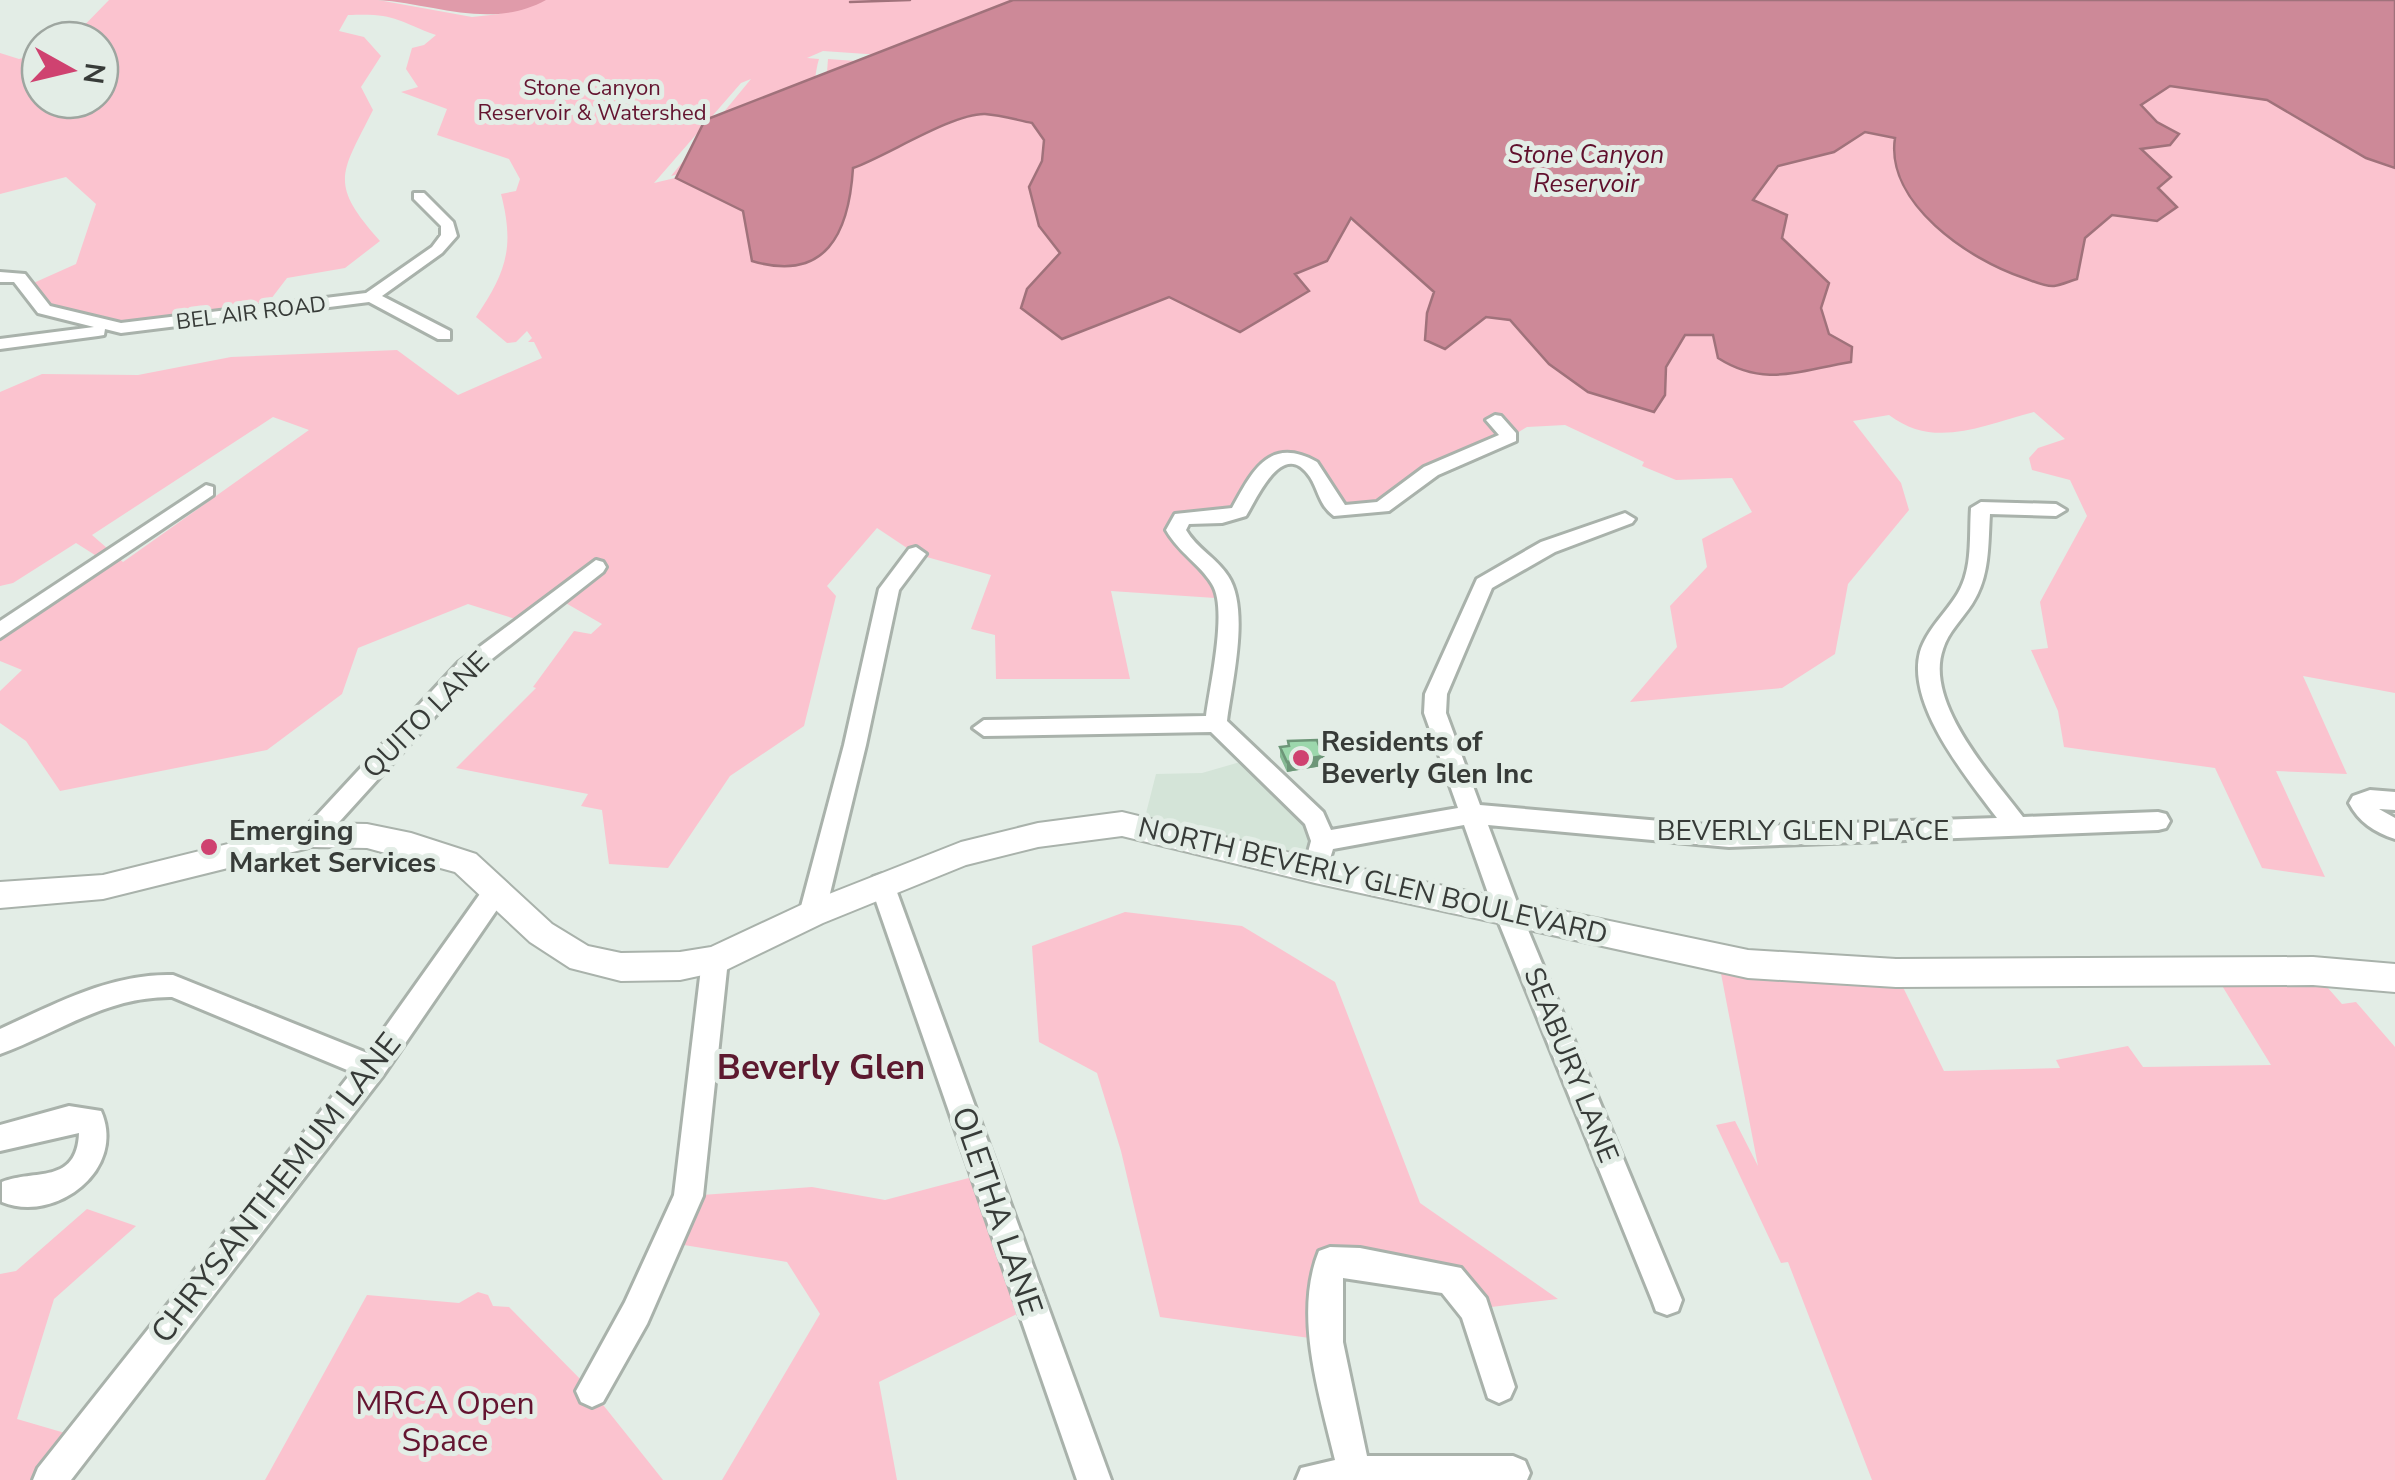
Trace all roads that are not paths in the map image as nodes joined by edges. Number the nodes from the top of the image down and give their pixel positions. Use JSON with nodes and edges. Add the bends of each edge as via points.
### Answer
{"nodes":[{"id":1,"x":419,"y":196,"type":"dead end"},
{"id":2,"x":0,"y":277,"type":"edge"},
{"id":3,"x":370,"y":297,"type":"junction"},
{"id":4,"x":121,"y":328,"type":"junction"},
{"id":5,"x":444,"y":335,"type":"dead end"},
{"id":6,"x":0,"y":344,"type":"edge"},
{"id":7,"x":1495,"y":420,"type":"dead end"},
{"id":8,"x":206,"y":491,"type":"dead end"},
{"id":9,"x":2056,"y":510,"type":"dead end"},
{"id":10,"x":1626,"y":519,"type":"dead end"},
{"id":11,"x":916,"y":554,"type":"dead end"},
{"id":12,"x":596,"y":567,"type":"dead end"},
{"id":13,"x":0,"y":631,"type":"edge"},
{"id":14,"x":1216,"y":724,"type":"junction"},
{"id":15,"x":984,"y":728,"type":"dead end"},
{"id":16,"x":2395,"y":800,"type":"edge"},
{"id":17,"x":1474,"y":814,"type":"junction"},
{"id":18,"x":2158,"y":820,"type":"dead end"},
{"id":19,"x":2018,"y":828,"type":"junction"},
{"id":20,"x":2395,"y":829,"type":"edge"},
{"id":21,"x":313,"y":834,"type":"junction"},
{"id":22,"x":1323,"y":841,"type":"junction"},
{"id":23,"x":1316,"y":871,"type":"junction"},
{"id":24,"x":882,"y":884,"type":"junction"},
{"id":25,"x":496,"y":891,"type":"junction"},
{"id":26,"x":0,"y":895,"type":"edge"},
{"id":27,"x":1508,"y":913,"type":"junction"},
{"id":28,"x":812,"y":914,"type":"junction"},
{"id":29,"x":716,"y":960,"type":"junction"},
{"id":30,"x":2395,"y":978,"type":"edge"},
{"id":31,"x":10,"y":1038,"type":"edge"},
{"id":32,"x":372,"y":1068,"type":"junction"},
{"id":33,"x":0,"y":1138,"type":"edge"},
{"id":34,"x":12,"y":1192,"type":"dead end"},
{"id":35,"x":1667,"y":1300,"type":"dead end"},
{"id":36,"x":1500,"y":1387,"type":"dead end"},
{"id":37,"x":592,"y":1391,"type":"dead end"},
{"id":38,"x":1355,"y":1473,"type":"junction"},
{"id":39,"x":1513,"y":1474,"type":"dead end"},
{"id":40,"x":50,"y":1480,"type":"edge"},
{"id":41,"x":1094,"y":1480,"type":"edge"},
{"id":42,"x":1313,"y":1480,"type":"edge"}],
"edges":[{"from":1,"to":3,"type":"street","name":"BEL AIR ROAD","via":[[448,225],[449,236]]},
{"from":2,"to":4,"type":"street","name":"BEL AIR ROAD","via":[[20,277],[44,310]]},
{"from":3,"to":4,"type":"street","name":"BEL AIR ROAD"},
{"from":3,"to":5,"type":"street"},
{"from":4,"to":6,"type":"street"},
{"from":7,"to":14,"type":"street","via":[[1510,437],[1431,471],[1382,508],[1340,512],[1312,466],[1299,459],[1264,468],[1239,512],[1182,518],[1176,530],[1186,547],[1219,577],[1230,599]]},
{"from":8,"to":13,"type":"street"},
{"from":9,"to":19,"type":"street","via":[[1980,508],[1971,590],[1932,648],[1927,668],[1945,722]]},
{"from":10,"to":17,"type":"street","name":"SEABURY LANE","via":[[1548,547],[1495,576],[1476,597],[1436,694],[1435,713]]},
{"from":11,"to":28,"type":"street","via":[[889,589]]},
{"from":12,"to":21,"type":"street","name":"QUITO LANE","via":[[466,668]]},
{"from":14,"to":15,"type":"street"},
{"from":14,"to":22,"type":"street","via":[[1316,818]]},
{"from":16,"to":20,"type":"street","via":[[2362,803],[2366,813]]},
{"from":17,"to":19,"type":"street","name":"BEVERLY GLEN PLACE","via":[[1729,837]]},
{"from":17,"to":22,"type":"street","name":"BEVERLY GLEN PLACE"},
{"from":17,"to":27,"type":"street","name":"SEABURY LANE"},
{"from":18,"to":19,"type":"street","name":"BEVERLY GLEN PLACE"},
{"from":21,"to":25,"type":"main road","name":"NORTH BEVERLY GLEN BOULEVARD","via":[[411,844],[465,863]]},
{"from":21,"to":26,"type":"main road","name":"NORTH BEVERLY GLEN BOULEVARD","via":[[102,886]]},
{"from":22,"to":23,"type":"street"},
{"from":23,"to":24,"type":"main road","name":"NORTH BEVERLY GLEN BOULEVARD","via":[[1122,824],[961,854]]},
{"from":23,"to":27,"type":"main road","name":"NORTH BEVERLY GLEN BOULEVARD"},
{"from":24,"to":28,"type":"main road","name":"NORTH BEVERLY GLEN BOULEVARD"},
{"from":24,"to":41,"type":"street","name":"OLETHA LANE"},
{"from":25,"to":29,"type":"main road","name":"NORTH BEVERLY GLEN BOULEVARD","via":[[581,958],[621,967]]},
{"from":25,"to":32,"type":"street","name":"CHRYSANTHEMUM LANE"},
{"from":27,"to":30,"type":"main road","name":"NORTH BEVERLY GLEN BOULEVARD","via":[[1748,964],[1896,973],[2314,971]]},
{"from":27,"to":35,"type":"street","name":"SEABURY LANE"},
{"from":28,"to":29,"type":"main road","name":"NORTH BEVERLY GLEN BOULEVARD"},
{"from":29,"to":37,"type":"street","via":[[688,1196],[636,1313]]},
{"from":31,"to":32,"type":"street","via":[[104,997],[158,984]]},
{"from":32,"to":40,"type":"street","name":"CHRYSANTHEMUM LANE"},
{"from":33,"to":34,"type":"street","via":[[68,1118],[91,1120],[96,1134],[90,1157],[57,1187]]},
{"from":36,"to":38,"type":"street","via":[[1475,1309],[1450,1279],[1330,1262],[1324,1340]]},
{"from":38,"to":39,"type":"street"},
{"from":38,"to":42,"type":"street"}]}
